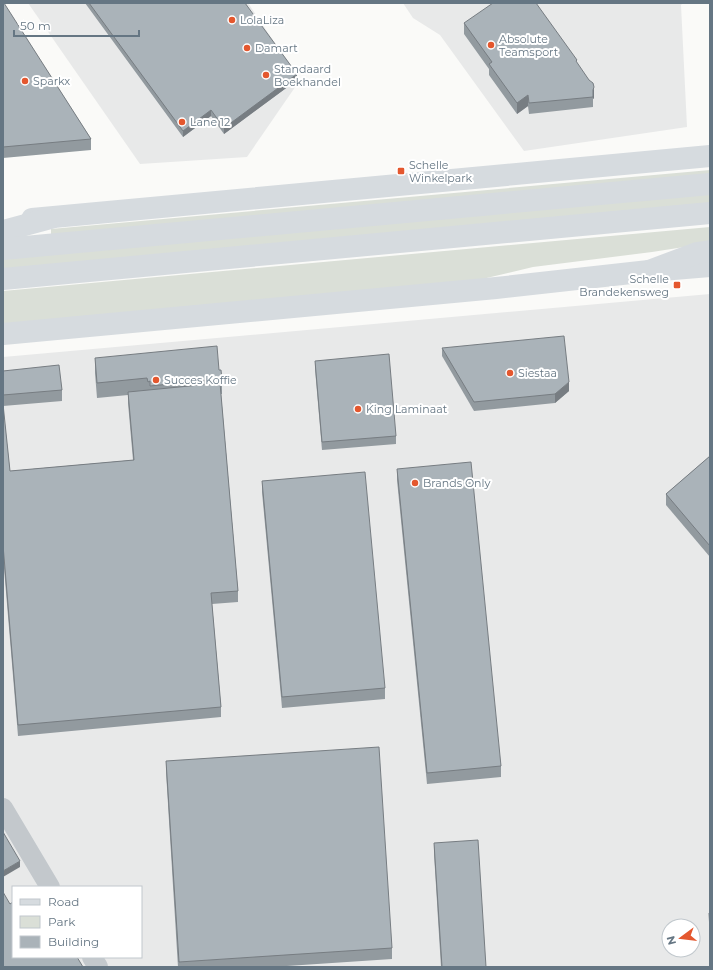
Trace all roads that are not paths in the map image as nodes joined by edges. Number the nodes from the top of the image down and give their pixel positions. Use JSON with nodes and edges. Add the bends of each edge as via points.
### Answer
{"nodes":[{"id":1,"x":710,"y":156,"type":"edge"},
{"id":2,"x":710,"y":184,"type":"edge"},
{"id":3,"x":710,"y":213,"type":"edge"},
{"id":4,"x":51,"y":218,"type":"junction"},
{"id":5,"x":3,"y":222,"type":"edge"},
{"id":6,"x":3,"y":231,"type":"edge"},
{"id":7,"x":3,"y":249,"type":"edge"},
{"id":8,"x":710,"y":251,"type":"edge"},
{"id":9,"x":710,"y":266,"type":"edge"},
{"id":10,"x":649,"y":271,"type":"junction"},
{"id":11,"x":3,"y":279,"type":"edge"},
{"id":12,"x":3,"y":334,"type":"edge"},
{"id":13,"x":3,"y":808,"type":"edge"},
{"id":14,"x":49,"y":886,"type":"edge"},
{"id":15,"x":93,"y":958,"type":"edge"},
{"id":16,"x":98,"y":967,"type":"edge"}],
"edges":[{"from":1,"to":4,"type":"main road"},
{"from":2,"to":7,"type":"main road"},
{"from":3,"to":11,"type":"main road"},
{"from":4,"to":5,"type":"main road"},
{"from":4,"to":6,"type":"main road"},
{"from":8,"to":10,"type":"main road","via":[[697,253]]},
{"from":9,"to":10,"type":"main road"},
{"from":10,"to":12,"type":"main road","via":[[496,288]]},
{"from":13,"to":14,"type":"street"},
{"from":15,"to":16,"type":"street"}]}
